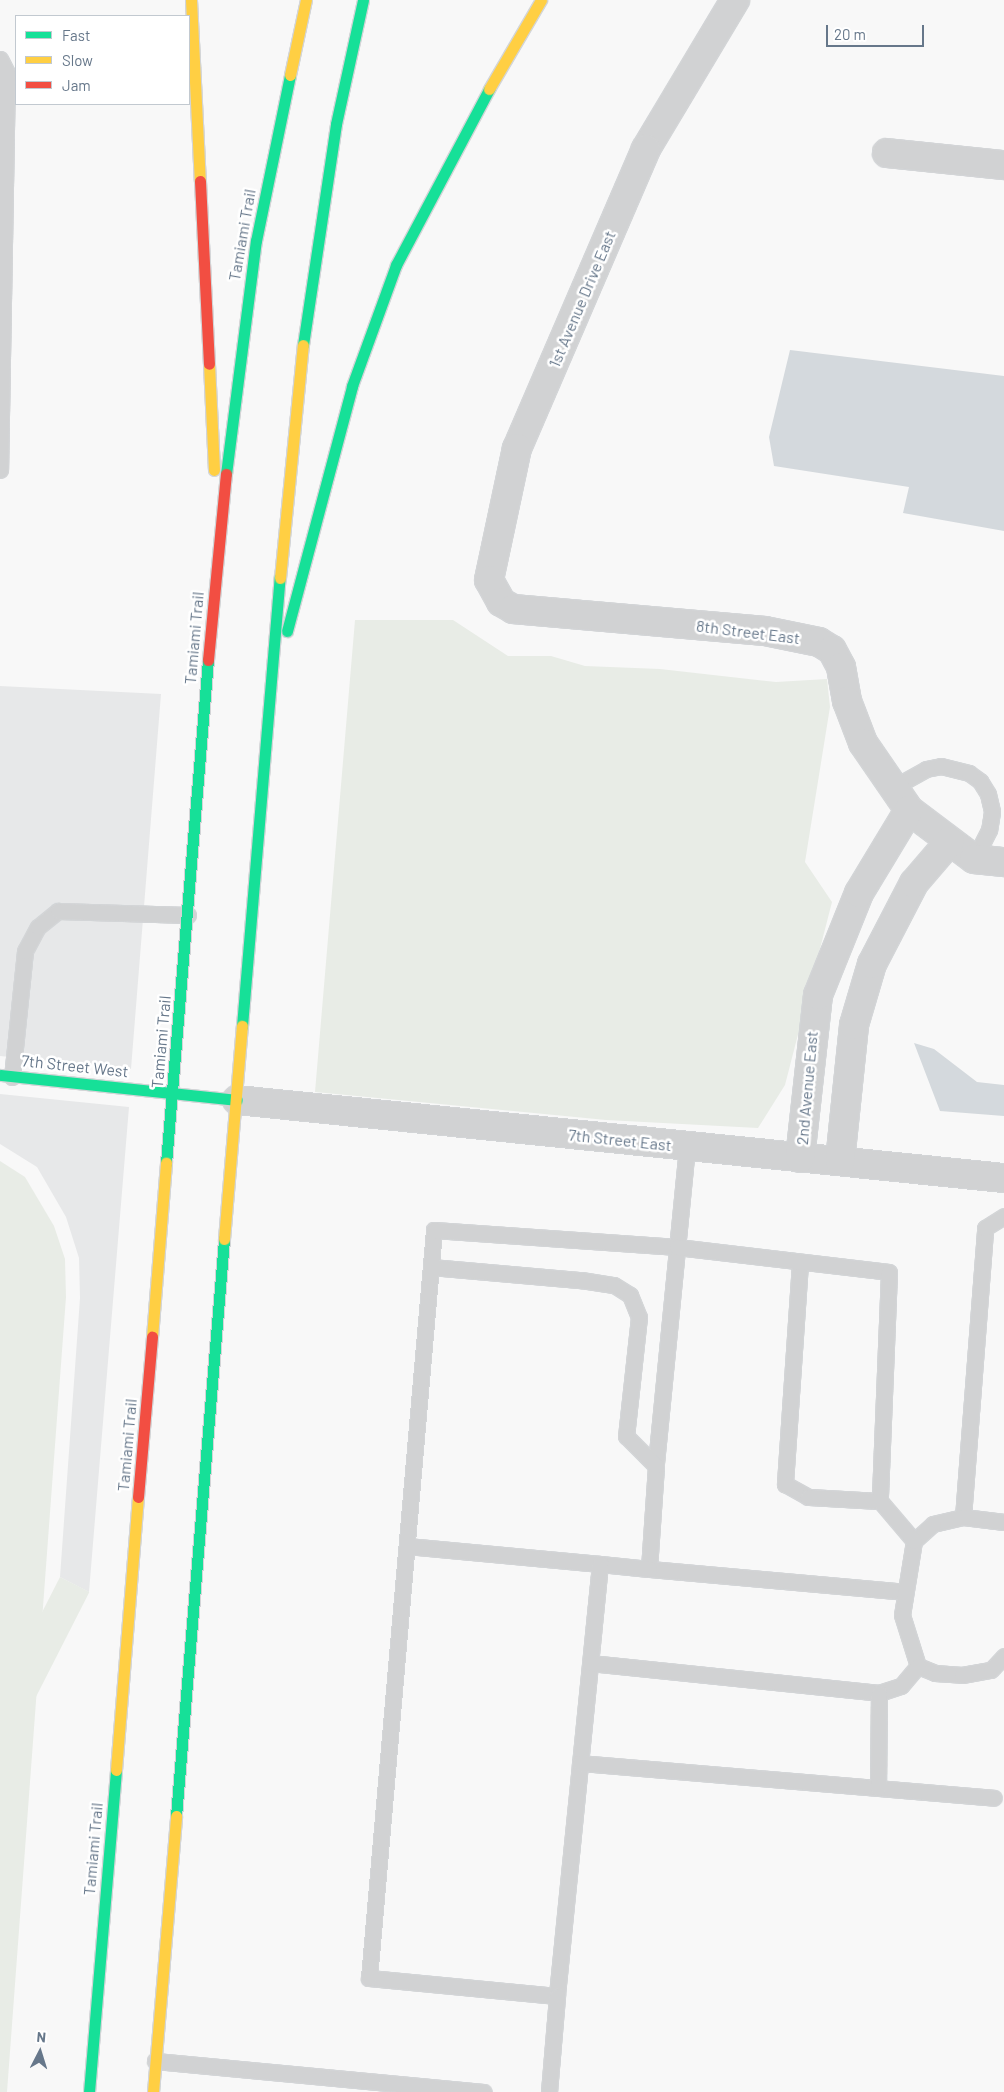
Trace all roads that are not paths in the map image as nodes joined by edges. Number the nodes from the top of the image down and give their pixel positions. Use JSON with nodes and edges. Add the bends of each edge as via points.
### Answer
{"nodes":[{"id":1,"x":191,"y":0,"type":"edge"},
{"id":2,"x":306,"y":0,"type":"edge"},
{"id":3,"x":363,"y":0,"type":"edge"},
{"id":4,"x":540,"y":0,"type":"edge"},
{"id":5,"x":735,"y":0,"type":"edge"},
{"id":6,"x":0,"y":59,"type":"edge"},
{"id":7,"x":887,"y":153,"type":"dead end"},
{"id":8,"x":1004,"y":165,"type":"edge"},
{"id":9,"x":0,"y":470,"type":"edge"},
{"id":10,"x":217,"y":548,"type":"junction"},
{"id":11,"x":513,"y":609,"type":"joint"},
{"id":12,"x":270,"y":698,"type":"junction"},
{"id":13,"x":894,"y":786,"type":"junction"},
{"id":14,"x":909,"y":810,"type":"junction"},
{"id":15,"x":950,"y":840,"type":"junction"},
{"id":16,"x":974,"y":859,"type":"junction"},
{"id":17,"x":1004,"y":862,"type":"edge"},
{"id":18,"x":859,"y":893,"type":"junction"},
{"id":19,"x":188,"y":915,"type":"junction"},
{"id":20,"x":895,"y":915,"type":"junction"},
{"id":21,"x":813,"y":1017,"type":"junction"},
{"id":22,"x":854,"y":1025,"type":"junction"},
{"id":23,"x":6,"y":1076,"type":"edge"},
{"id":24,"x":173,"y":1092,"type":"junction"},
{"id":25,"x":237,"y":1100,"type":"junction"},
{"id":26,"x":687,"y":1146,"type":"junction"},
{"id":27,"x":800,"y":1158,"type":"junction"},
{"id":28,"x":840,"y":1161,"type":"junction"},
{"id":29,"x":1004,"y":1178,"type":"edge"},
{"id":30,"x":1004,"y":1216,"type":"edge"},
{"id":31,"x":677,"y":1247,"type":"junction"},
{"id":32,"x":800,"y":1263,"type":"junction"},
{"id":33,"x":431,"y":1267,"type":"junction"},
{"id":34,"x":656,"y":1466,"type":"junction"},
{"id":35,"x":880,"y":1501,"type":"junction"},
{"id":36,"x":963,"y":1517,"type":"junction"},
{"id":37,"x":1004,"y":1522,"type":"edge"},
{"id":38,"x":914,"y":1541,"type":"junction"},
{"id":39,"x":407,"y":1546,"type":"junction"},
{"id":40,"x":600,"y":1564,"type":"junction"},
{"id":41,"x":650,"y":1569,"type":"junction"},
{"id":42,"x":905,"y":1592,"type":"junction"},
{"id":43,"x":1004,"y":1656,"type":"edge"},
{"id":44,"x":590,"y":1664,"type":"junction"},
{"id":45,"x":918,"y":1666,"type":"junction"},
{"id":46,"x":879,"y":1693,"type":"junction"},
{"id":47,"x":580,"y":1763,"type":"junction"},
{"id":48,"x":878,"y":1788,"type":"junction"},
{"id":49,"x":994,"y":1798,"type":"dead end"},
{"id":50,"x":557,"y":1996,"type":"junction"},
{"id":51,"x":155,"y":2061,"type":"junction"},
{"id":52,"x":89,"y":2092,"type":"edge"},
{"id":53,"x":153,"y":2092,"type":"edge"},
{"id":54,"x":484,"y":2092,"type":"edge"},
{"id":55,"x":549,"y":2092,"type":"edge"}],
"edges":[{"from":1,"to":10,"type":"main road"},
{"from":2,"to":10,"type":"main road","name":"Tamiami Trail","via":[[256,241]]},
{"from":3,"to":12,"type":"main road","via":[[336,124],[309,290],[294,408]]},
{"from":4,"to":12,"type":"main road","via":[[458,143],[396,264],[352,386]]},
{"from":5,"to":11,"type":"street","name":"1st Avenue Drive East","via":[[646,149],[518,448],[489,580],[500,602]]},
{"from":6,"to":9,"type":"lane","via":[[7,73]]},
{"from":7,"to":8,"type":"street"},
{"from":10,"to":19,"type":"main road","name":"Tamiami Trail"},
{"from":11,"to":13,"type":"street","name":"8th Street East","via":[[765,631],[819,642],[832,650],[863,743]]},
{"from":12,"to":25,"type":"main road"},
{"from":13,"to":14,"type":"street","name":"8th Street East"},
{"from":13,"to":16,"type":"lane","via":[[926,769],[941,766],[969,773],[980,781],[988,794],[992,812],[990,830]]},
{"from":14,"to":15,"type":"street"},
{"from":14,"to":18,"type":"street","name":"2nd Avenue East"},
{"from":15,"to":16,"type":"street"},
{"from":15,"to":20,"type":"street","via":[[914,883]]},
{"from":16,"to":17,"type":"street"},
{"from":18,"to":20,"type":"street"},
{"from":18,"to":21,"type":"street","name":"2nd Avenue East","via":[[834,948]]},
{"from":19,"to":23,"type":"lane","via":[[58,912],[38,927],[25,951]]},
{"from":19,"to":24,"type":"main road","name":"Tamiami Trail"},
{"from":20,"to":22,"type":"street","via":[[872,964]]},
{"from":21,"to":22,"type":"street","name":"2nd Avenue East"},
{"from":21,"to":27,"type":"street","name":"2nd Avenue East"},
{"from":22,"to":28,"type":"street"},
{"from":23,"to":24,"type":"main road","name":"7th Street West"},
{"from":24,"to":25,"type":"main road","name":"7th Street West"},
{"from":24,"to":52,"type":"main road","name":"Tamiami Trail"},
{"from":25,"to":26,"type":"street","name":"7th Street East"},
{"from":25,"to":51,"type":"main road"},
{"from":26,"to":27,"type":"street","name":"7th Street East"},
{"from":26,"to":31,"type":"lane"},
{"from":27,"to":28,"type":"street","name":"7th Street East"},
{"from":28,"to":29,"type":"street","name":"7th Street East"},
{"from":30,"to":36,"type":"lane","via":[[985,1228]]},
{"from":31,"to":32,"type":"lane"},
{"from":31,"to":33,"type":"lane","via":[[434,1230]]},
{"from":31,"to":34,"type":"lane"},
{"from":32,"to":35,"type":"lane","via":[[889,1272]]},
{"from":32,"to":35,"type":"lane","via":[[785,1484],[808,1497]]},
{"from":33,"to":34,"type":"lane","via":[[581,1280],[614,1285],[630,1295],[639,1317],[626,1436]]},
{"from":33,"to":39,"type":"lane"},
{"from":34,"to":41,"type":"lane"},
{"from":35,"to":38,"type":"lane"},
{"from":36,"to":37,"type":"lane"},
{"from":36,"to":38,"type":"lane","via":[[933,1524]]},
{"from":38,"to":42,"type":"lane"},
{"from":39,"to":40,"type":"lane"},
{"from":39,"to":50,"type":"lane","via":[[370,1978]]},
{"from":40,"to":41,"type":"lane"},
{"from":40,"to":44,"type":"lane"},
{"from":41,"to":42,"type":"lane"},
{"from":42,"to":45,"type":"lane","via":[[902,1616]]},
{"from":43,"to":45,"type":"lane","via":[[991,1670],[962,1675],[935,1673]]},
{"from":44,"to":46,"type":"lane"},
{"from":44,"to":47,"type":"lane"},
{"from":45,"to":46,"type":"lane","via":[[901,1686]]},
{"from":46,"to":48,"type":"lane"},
{"from":47,"to":48,"type":"lane"},
{"from":47,"to":50,"type":"lane"},
{"from":48,"to":49,"type":"lane"},
{"from":50,"to":55,"type":"lane"},
{"from":51,"to":53,"type":"main road"},
{"from":51,"to":54,"type":"lane"}]}
